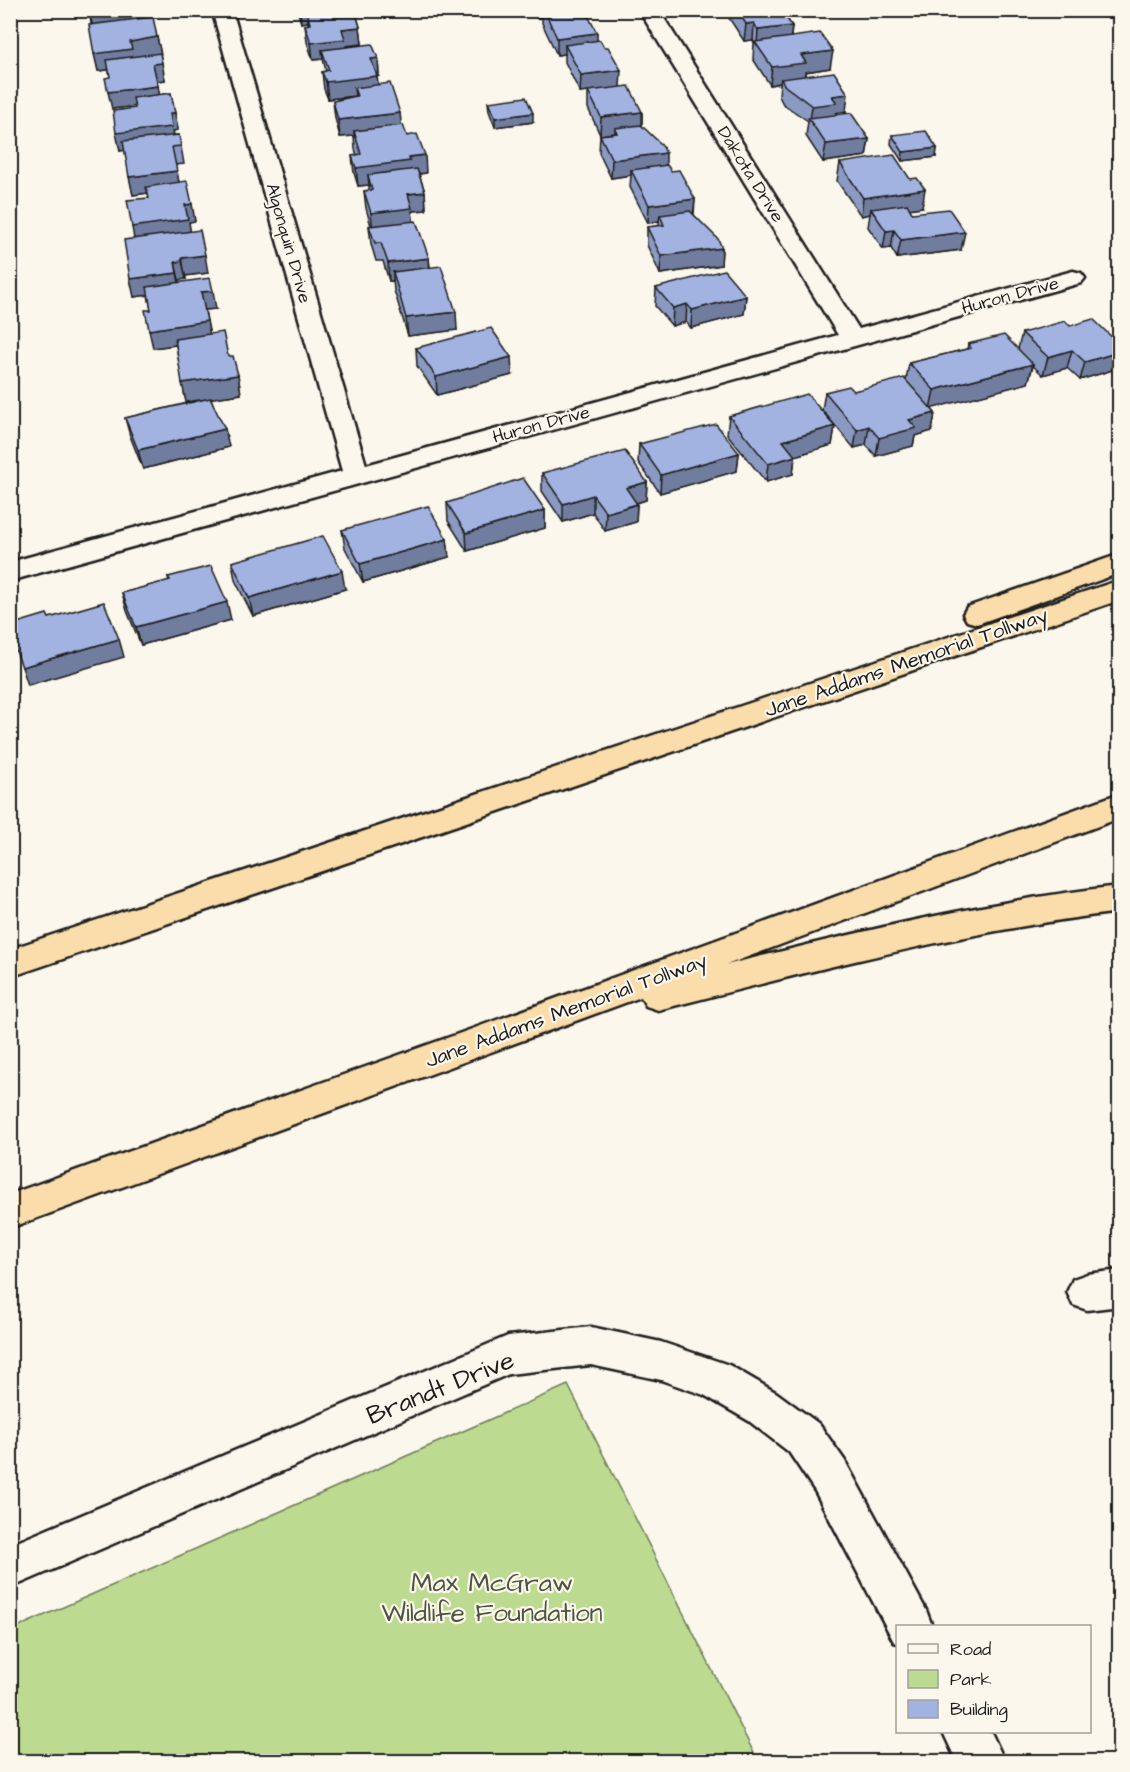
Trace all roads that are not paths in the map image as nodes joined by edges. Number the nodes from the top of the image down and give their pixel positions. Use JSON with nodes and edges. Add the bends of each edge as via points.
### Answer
{"nodes":[{"id":1,"x":222,"y":10,"type":"edge"},
{"id":2,"x":650,"y":10,"type":"edge"},
{"id":3,"x":1073,"y":278,"type":"dead end"},
{"id":4,"x":852,"y":338,"type":"junction"},
{"id":5,"x":356,"y":475,"type":"junction"},
{"id":6,"x":1119,"y":563,"type":"edge"},
{"id":7,"x":10,"y":572,"type":"edge"},
{"id":8,"x":1119,"y":590,"type":"edge"},
{"id":9,"x":1119,"y":805,"type":"edge"},
{"id":10,"x":1119,"y":899,"type":"edge"},
{"id":11,"x":20,"y":959,"type":"edge"},
{"id":12,"x":484,"y":1040,"type":"junction"},
{"id":13,"x":10,"y":1211,"type":"edge"},
{"id":14,"x":10,"y":1567,"type":"edge"},
{"id":15,"x":909,"y":1625,"type":"edge"},
{"id":16,"x":967,"y":1733,"type":"edge"},
{"id":17,"x":982,"y":1761,"type":"edge"}],
"edges":[{"from":1,"to":5,"type":"street","name":"Algonquin Drive"},
{"from":2,"to":4,"type":"street","name":"Dakota Drive"},
{"from":3,"to":4,"type":"street","name":"Huron Drive"},
{"from":4,"to":5,"type":"street","name":"Huron Drive"},
{"from":5,"to":7,"type":"street","name":"Huron Drive"},
{"from":6,"to":11,"type":"highway"},
{"from":8,"to":11,"type":"highway","name":"Jane Addams Memorial Tollway"},
{"from":9,"to":12,"type":"highway","name":"Jane Addams Memorial Tollway"},
{"from":10,"to":12,"type":"highway","via":[[1052,907],[901,935]]},
{"from":12,"to":13,"type":"highway","name":"Jane Addams Memorial Tollway"},
{"from":14,"to":15,"type":"street","name":"Brandt Drive","via":[[508,1355],[591,1346],[661,1361],[715,1379],[763,1407],[804,1438],[830,1476]]},
{"from":16,"to":17,"type":"street"}]}
